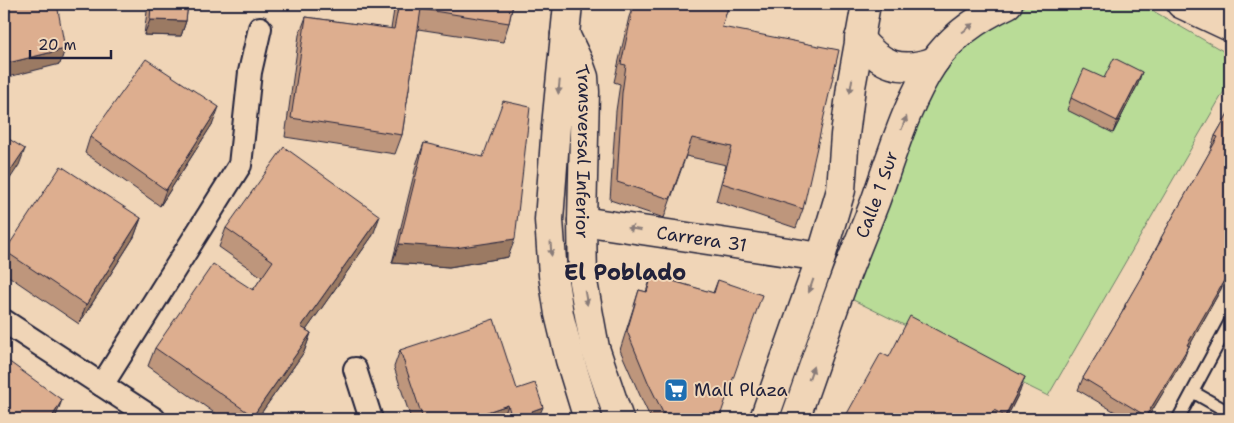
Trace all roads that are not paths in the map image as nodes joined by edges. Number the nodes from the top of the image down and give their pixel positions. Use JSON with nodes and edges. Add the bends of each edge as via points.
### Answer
{"nodes":[{"id":1,"x":568,"y":4,"type":"edge"},
{"id":2,"x":866,"y":4,"type":"edge"},
{"id":3,"x":1008,"y":4,"type":"edge"},
{"id":4,"x":1175,"y":4,"type":"edge"},
{"id":5,"x":1222,"y":17,"type":"edge"},
{"id":6,"x":260,"y":28,"type":"dead end"},
{"id":7,"x":565,"y":34,"type":"junction"},
{"id":8,"x":859,"y":38,"type":"junction"},
{"id":9,"x":935,"y":61,"type":"junction"},
{"id":10,"x":582,"y":221,"type":"junction"},
{"id":11,"x":821,"y":257,"type":"junction"},
{"id":12,"x":4,"y":321,"type":"edge"},
{"id":13,"x":1230,"y":322,"type":"edge"},
{"id":14,"x":355,"y":369,"type":"dead end"},
{"id":15,"x":102,"y":385,"type":"junction"},
{"id":16,"x":1193,"y":392,"type":"junction"},
{"id":17,"x":1230,"y":413,"type":"edge"},
{"id":18,"x":154,"y":419,"type":"edge"},
{"id":19,"x":371,"y":419,"type":"edge"},
{"id":20,"x":588,"y":419,"type":"edge"},
{"id":21,"x":620,"y":419,"type":"edge"},
{"id":22,"x":764,"y":419,"type":"edge"},
{"id":23,"x":795,"y":419,"type":"edge"},
{"id":24,"x":1178,"y":419,"type":"edge"}],
"edges":[{"from":1,"to":7,"type":"street","name":"Transversal Inferior"},
{"from":2,"to":8,"type":"street","name":"Calle 1 Sur"},
{"from":9,"to":3,"type":"street","name":"Calle 1 Sur","one_way":true,"via":[[961,33]]},
{"from":4,"to":5,"type":"street"},
{"from":6,"to":15,"type":"street","via":[[250,72],[240,165]]},
{"from":7,"to":10,"type":"street","name":"Transversal Inferior","via":[[584,77]]},
{"from":7,"to":20,"type":"street","name":"Transversal Inferior","one_way":true,"via":[[549,220],[559,314]]},
{"from":8,"to":9,"type":"street","via":[[868,50],[893,65],[921,66]]},
{"from":8,"to":11,"type":"street","name":"Calle 1 Sur","one_way":true,"via":[[841,190]]},
{"from":23,"to":9,"type":"street","name":"Calle 1 Sur","one_way":true,"via":[[904,121]]},
{"from":11,"to":10,"type":"street","name":"Carrera 31","one_way":true},
{"from":10,"to":21,"type":"street","name":"Transversal Inferior","one_way":true,"via":[[583,282],[590,319],[596,348]]},
{"from":11,"to":22,"type":"street","name":"Calle 1 Sur","one_way":true},
{"from":12,"to":15,"type":"street"},
{"from":13,"to":16,"type":"lane"},
{"from":14,"to":19,"type":"street"},
{"from":15,"to":18,"type":"street"},
{"from":16,"to":17,"type":"lane"},
{"from":16,"to":24,"type":"lane"}]}
